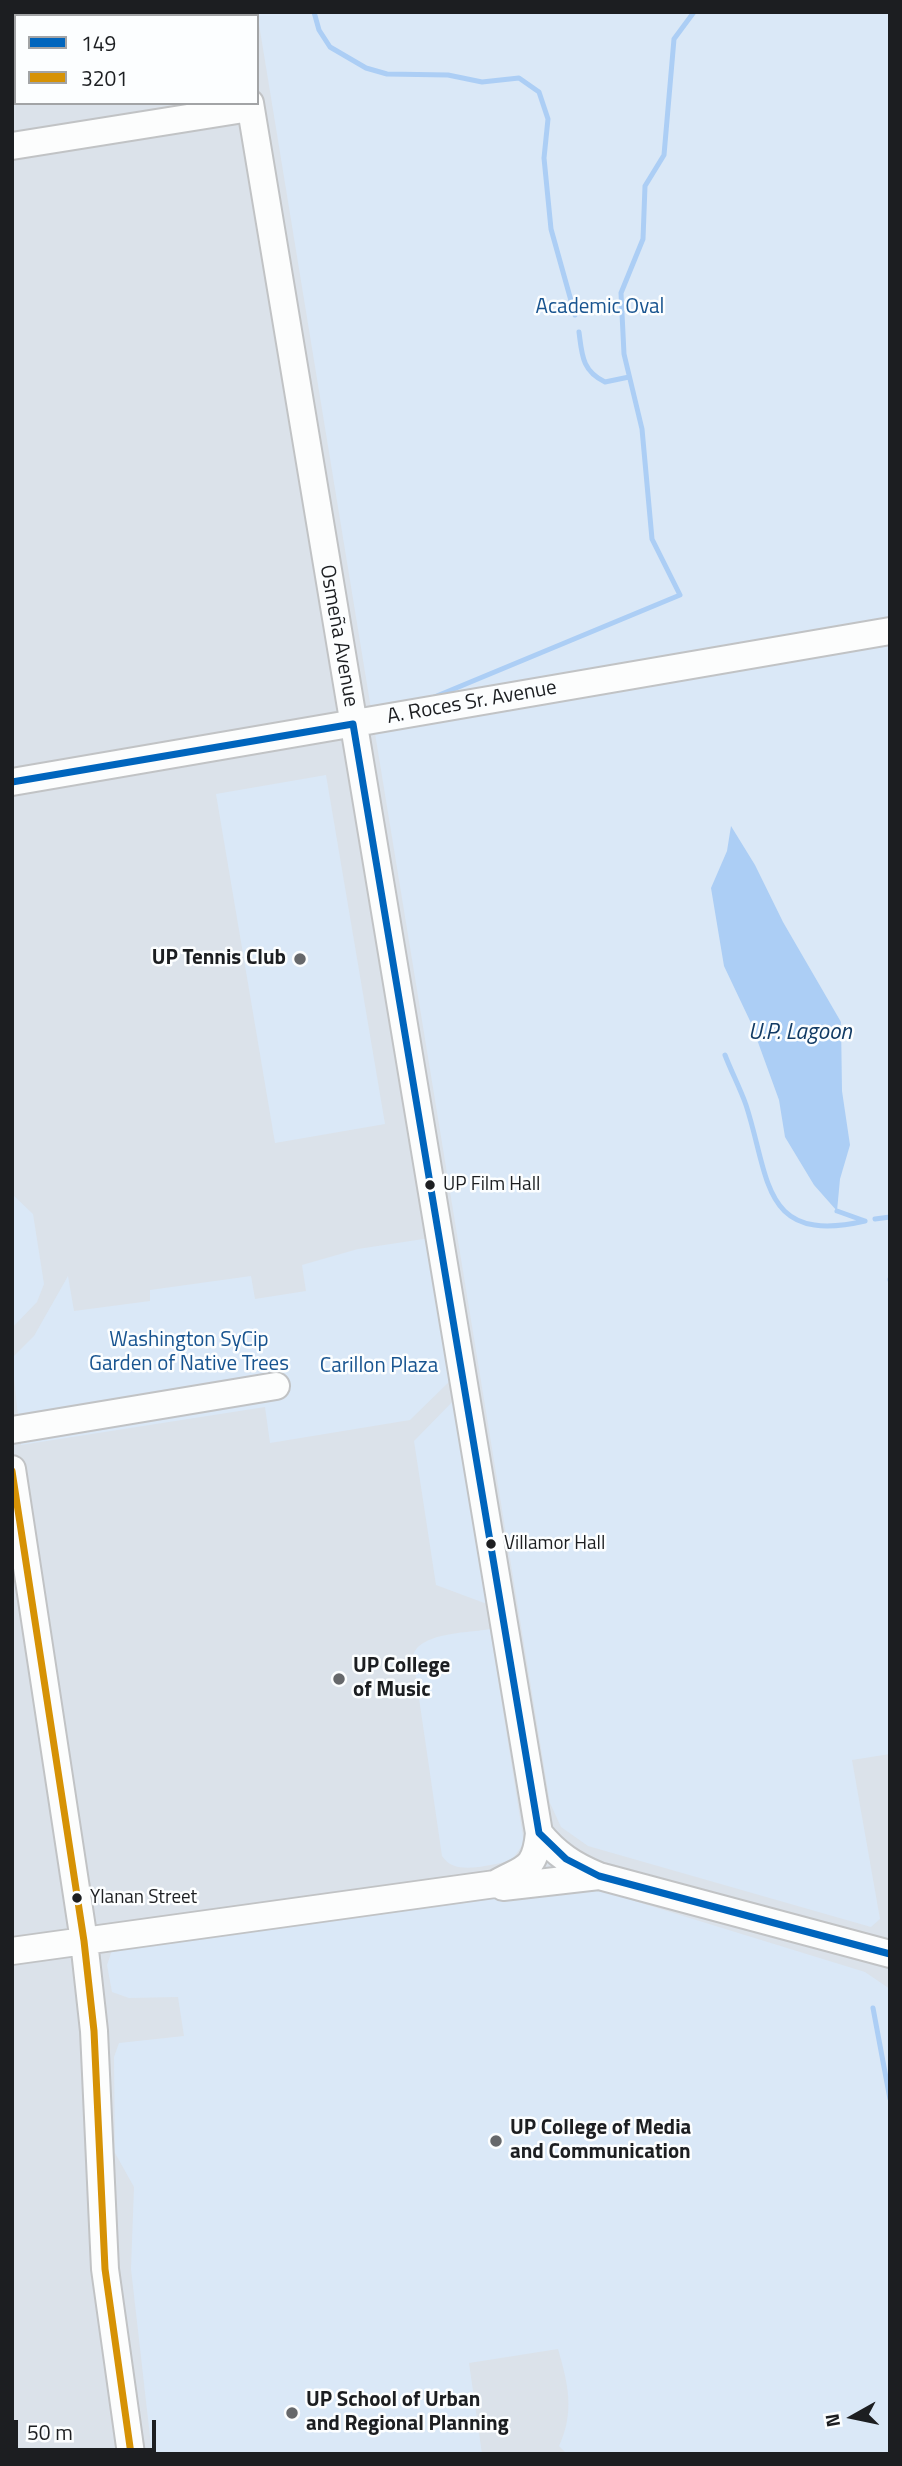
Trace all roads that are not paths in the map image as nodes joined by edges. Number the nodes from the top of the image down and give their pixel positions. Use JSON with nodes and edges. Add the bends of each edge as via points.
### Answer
{"nodes":[{"id":1,"x":250,"y":105,"type":"edge"},
{"id":2,"x":12,"y":146,"type":"edge"},
{"id":3,"x":890,"y":631,"type":"edge"},
{"id":4,"x":353,"y":724,"type":"junction"},
{"id":5,"x":12,"y":782,"type":"edge"},
{"id":6,"x":276,"y":1387,"type":"dead end"},
{"id":7,"x":12,"y":1430,"type":"edge"},
{"id":8,"x":12,"y":1469,"type":"edge"},
{"id":9,"x":539,"y":1833,"type":"junction"},
{"id":10,"x":599,"y":1876,"type":"junction"},
{"id":11,"x":495,"y":1884,"type":"junction"},
{"id":12,"x":84,"y":1941,"type":"junction"},
{"id":13,"x":12,"y":1951,"type":"edge"},
{"id":14,"x":890,"y":1954,"type":"edge"},
{"id":15,"x":131,"y":2454,"type":"edge"}],
"edges":[{"from":1,"to":2,"type":"street"},
{"from":1,"to":4,"type":"street","name":"Osmeña Avenue"},
{"from":3,"to":4,"type":"street","name":"A. Roces Sr. Avenue"},
{"from":4,"to":5,"type":"street","name":"A. Roces Sr. Avenue"},
{"from":4,"to":9,"type":"street","name":"Osmeña Avenue"},
{"from":6,"to":7,"type":"street"},
{"from":8,"to":12,"type":"street"},
{"from":9,"to":10,"type":"street","via":[[569,1862]]},
{"from":9,"to":11,"type":"street","via":[[530,1865]]},
{"from":10,"to":11,"type":"street","via":[[508,1888]]},
{"from":10,"to":14,"type":"street"},
{"from":11,"to":12,"type":"street"},
{"from":12,"to":13,"type":"street"},
{"from":12,"to":15,"type":"street","via":[[105,2269]]}]}
